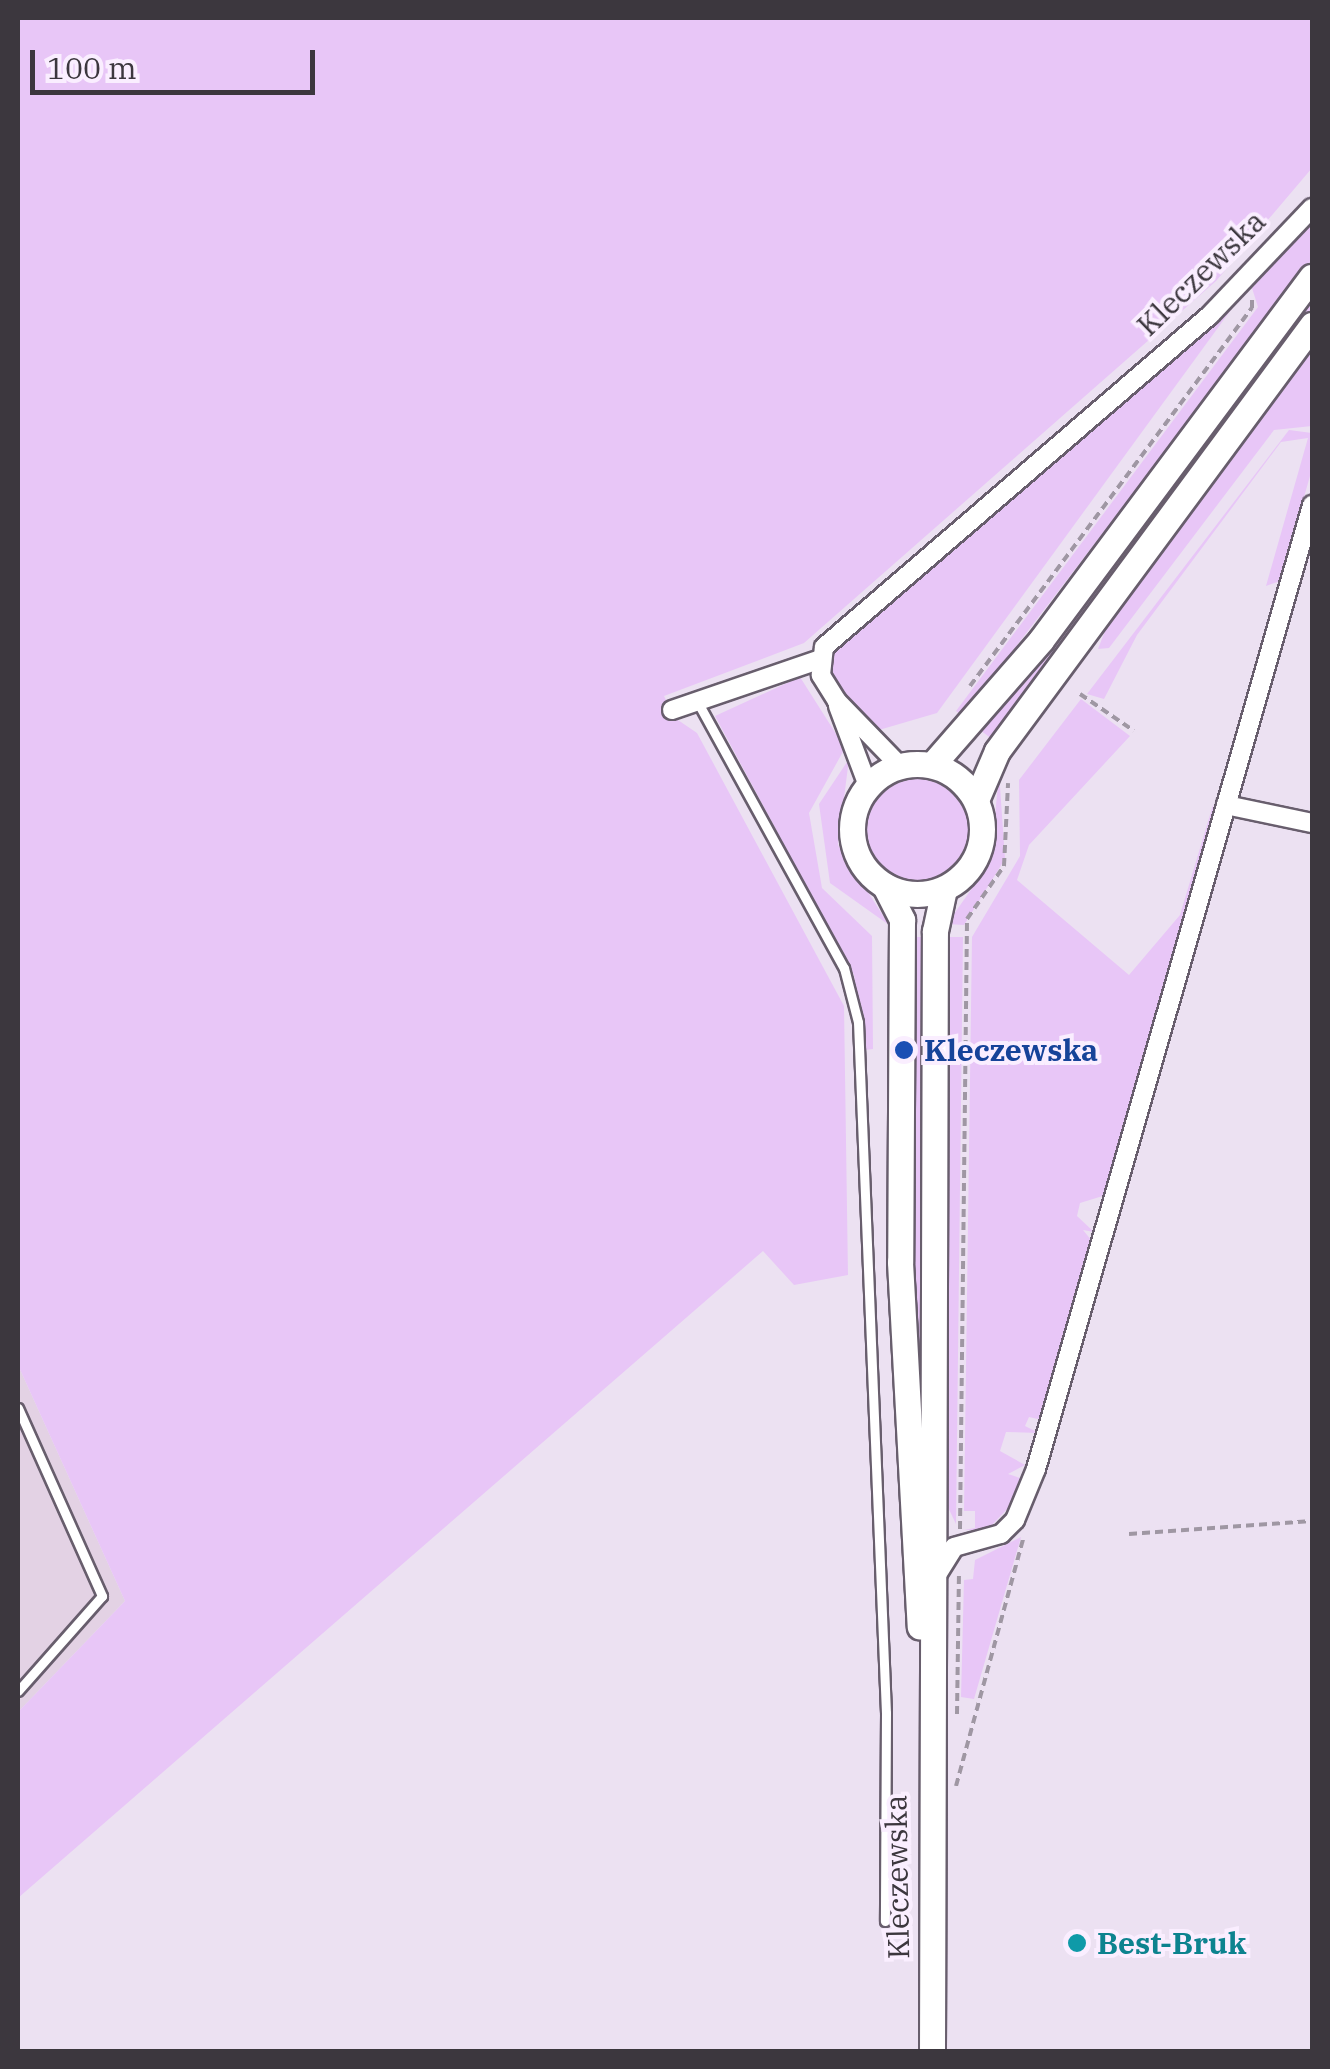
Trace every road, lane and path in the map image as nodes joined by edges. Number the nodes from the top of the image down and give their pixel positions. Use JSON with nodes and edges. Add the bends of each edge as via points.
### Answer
{"nodes":[{"id":1,"x":1312,"y":208,"type":"edge"},
{"id":2,"x":1312,"y":277,"type":"edge"},
{"id":3,"x":1243,"y":284,"type":"junction"},
{"id":4,"x":1312,"y":325,"type":"edge"},
{"id":5,"x":1312,"y":505,"type":"edge"},
{"id":6,"x":818,"y":660,"type":"junction"},
{"id":7,"x":1080,"y":694,"type":"dead end"},
{"id":8,"x":960,"y":698,"type":"dead end"},
{"id":9,"x":697,"y":701,"type":"junction"},
{"id":10,"x":836,"y":701,"type":"junction"},
{"id":11,"x":672,"y":710,"type":"dead end"},
{"id":12,"x":1134,"y":732,"type":"dead end"},
{"id":13,"x":991,"y":760,"type":"junction"},
{"id":14,"x":932,"y":765,"type":"junction"},
{"id":15,"x":900,"y":766,"type":"junction"},
{"id":16,"x":868,"y":786,"type":"junction"},
{"id":17,"x":976,"y":800,"type":"junction"},
{"id":18,"x":1226,"y":805,"type":"junction"},
{"id":19,"x":1312,"y":823,"type":"edge"},
{"id":20,"x":885,"y":886,"type":"junction"},
{"id":21,"x":944,"y":889,"type":"junction"},
{"id":22,"x":18,"y":1408,"type":"edge"},
{"id":23,"x":1024,"y":1502,"type":"junction"},
{"id":24,"x":935,"y":1518,"type":"junction"},
{"id":25,"x":1312,"y":1521,"type":"edge"},
{"id":26,"x":1129,"y":1534,"type":"dead end"},
{"id":27,"x":960,"y":1544,"type":"junction"},
{"id":28,"x":934,"y":1580,"type":"junction"},
{"id":29,"x":18,"y":1691,"type":"edge"},
{"id":30,"x":928,"y":1703,"type":"junction"},
{"id":31,"x":956,"y":1725,"type":"dead end"},
{"id":32,"x":955,"y":1745,"type":"dead end"},
{"id":33,"x":885,"y":1921,"type":"dead end"},
{"id":34,"x":932,"y":2052,"type":"edge"}],
"edges":[{"from":1,"to":3,"type":"street","name":"Kleczewska"},
{"from":2,"to":14,"type":"main road","via":[[1041,640]]},
{"from":3,"to":6,"type":"street","name":"Kleczewska"},
{"from":3,"to":8,"type":"path","via":[[1252,308]]},
{"from":4,"to":13,"type":"main road"},
{"from":5,"to":18,"type":"street"},
{"from":6,"to":9,"type":"street","name":"Kleczewska"},
{"from":6,"to":10,"type":"street"},
{"from":7,"to":12,"type":"path"},
{"from":9,"to":11,"type":"street","name":"Kleczewska"},
{"from":9,"to":33,"type":"lane","via":[[844,968],[858,1022],[886,1713]]},
{"from":10,"to":15,"type":"street"},
{"from":10,"to":16,"type":"street"},
{"from":13,"to":17,"type":"main road"},
{"from":13,"to":27,"type":"path","via":[[1008,780],[1012,836],[998,878],[967,919]]},
{"from":14,"to":15,"type":"main road"},
{"from":14,"to":17,"type":"main road"},
{"from":15,"to":16,"type":"main road"},
{"from":16,"to":20,"type":"main road","via":[[853,841]]},
{"from":17,"to":21,"type":"main road","via":[[979,852]]},
{"from":18,"to":19,"type":"street"},
{"from":18,"to":23,"type":"street"},
{"from":20,"to":21,"type":"main road"},
{"from":20,"to":30,"type":"main road","name":"Kleczewska","via":[[902,920],[900,1262]]},
{"from":21,"to":24,"type":"main road","name":"Kleczewska","via":[[936,931]]},
{"from":22,"to":29,"type":"lane","via":[[102,1596]]},
{"from":23,"to":27,"type":"street","via":[[1001,1534]]},
{"from":23,"to":32,"type":"path","via":[[1028,1523],[952,1805]]},
{"from":24,"to":27,"type":"street"},
{"from":24,"to":28,"type":"main road","name":"Kleczewska"},
{"from":25,"to":26,"type":"path"},
{"from":27,"to":28,"type":"street"},
{"from":27,"to":31,"type":"path"},
{"from":28,"to":30,"type":"main road","name":"Kleczewska"},
{"from":30,"to":34,"type":"main road","name":"Kleczewska"}]}
